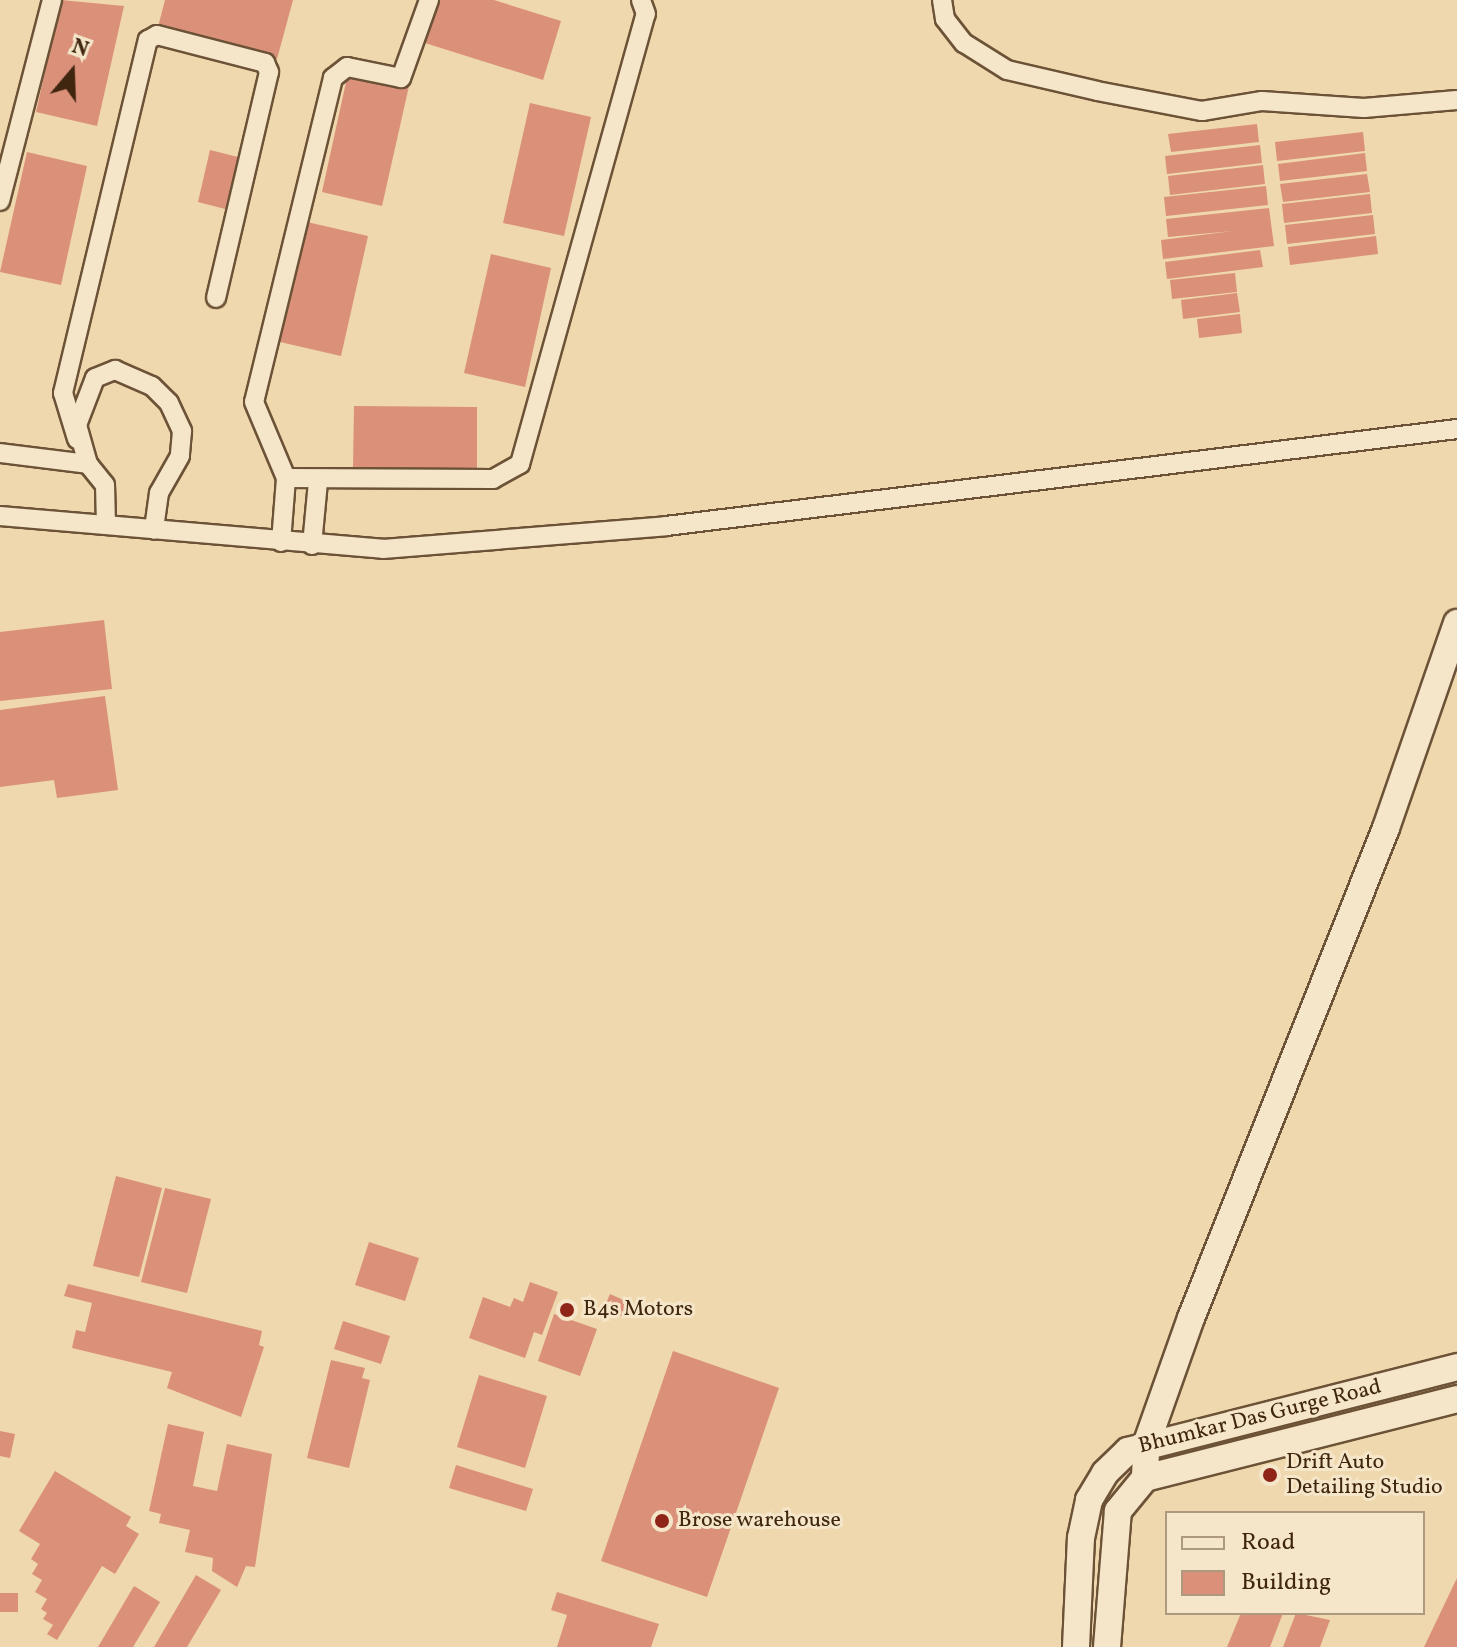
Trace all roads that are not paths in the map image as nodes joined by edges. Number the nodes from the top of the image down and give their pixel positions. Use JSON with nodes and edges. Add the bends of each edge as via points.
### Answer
{"nodes":[{"id":1,"x":52,"y":0,"type":"edge"},
{"id":2,"x":429,"y":0,"type":"edge"},
{"id":3,"x":641,"y":0,"type":"edge"},
{"id":4,"x":942,"y":0,"type":"edge"},
{"id":5,"x":1457,"y":100,"type":"edge"},
{"id":6,"x":0,"y":201,"type":"edge"},
{"id":7,"x":216,"y":298,"type":"dead end"},
{"id":8,"x":1457,"y":429,"type":"edge"},
{"id":9,"x":77,"y":439,"type":"junction"},
{"id":10,"x":0,"y":453,"type":"edge"},
{"id":11,"x":88,"y":464,"type":"junction"},
{"id":12,"x":286,"y":478,"type":"junction"},
{"id":13,"x":318,"y":482,"type":"junction"},
{"id":14,"x":0,"y":516,"type":"edge"},
{"id":15,"x":106,"y":525,"type":"junction"},
{"id":16,"x":154,"y":530,"type":"junction"},
{"id":17,"x":281,"y":542,"type":"junction"},
{"id":18,"x":312,"y":545,"type":"junction"},
{"id":19,"x":1457,"y":623,"type":"edge"},
{"id":20,"x":1457,"y":1367,"type":"edge"},
{"id":21,"x":1457,"y":1399,"type":"edge"},
{"id":22,"x":1146,"y":1445,"type":"junction"},
{"id":23,"x":1145,"y":1478,"type":"junction"},
{"id":24,"x":1076,"y":1647,"type":"edge"},
{"id":25,"x":1107,"y":1647,"type":"edge"}],
"edges":[{"from":1,"to":6,"type":"street"},
{"from":2,"to":12,"type":"street","via":[[401,78],[347,67],[333,78],[254,402]]},
{"from":3,"to":13,"type":"street","via":[[646,14],[520,464],[493,479]]},
{"from":4,"to":5,"type":"street","via":[[945,19],[964,43],[1007,70],[1097,91],[1202,111],[1262,101],[1364,108]]},
{"from":7,"to":9,"type":"street","via":[[269,72],[265,63],[157,35],[148,40],[63,393]]},
{"from":8,"to":18,"type":"street","via":[[666,526],[383,549]]},
{"from":9,"to":11,"type":"street"},
{"from":9,"to":16,"type":"street","via":[[80,409],[95,378],[115,370],[152,386],[178,420],[181,445],[172,475],[159,493]]},
{"from":10,"to":11,"type":"street"},
{"from":11,"to":15,"type":"street","via":[[105,485]]},
{"from":12,"to":13,"type":"street"},
{"from":12,"to":17,"type":"street"},
{"from":13,"to":18,"type":"street"},
{"from":14,"to":15,"type":"street"},
{"from":15,"to":16,"type":"street"},
{"from":16,"to":17,"type":"street"},
{"from":17,"to":18,"type":"street"},
{"from":19,"to":22,"type":"main road","via":[[1386,828]]},
{"from":20,"to":22,"type":"main road","name":"Bhumkar Das Gurge Road"},
{"from":21,"to":23,"type":"main road","name":"Bhumkar Das Gurge Road"},
{"from":22,"to":23,"type":"main road"},
{"from":22,"to":24,"type":"main road","name":"Bhumkar Das Gurge Road","via":[[1128,1451],[1105,1473],[1089,1500],[1081,1538]]},
{"from":23,"to":25,"type":"main road","name":"Bhumkar Das Gurge Road","via":[[1118,1511]]}]}
